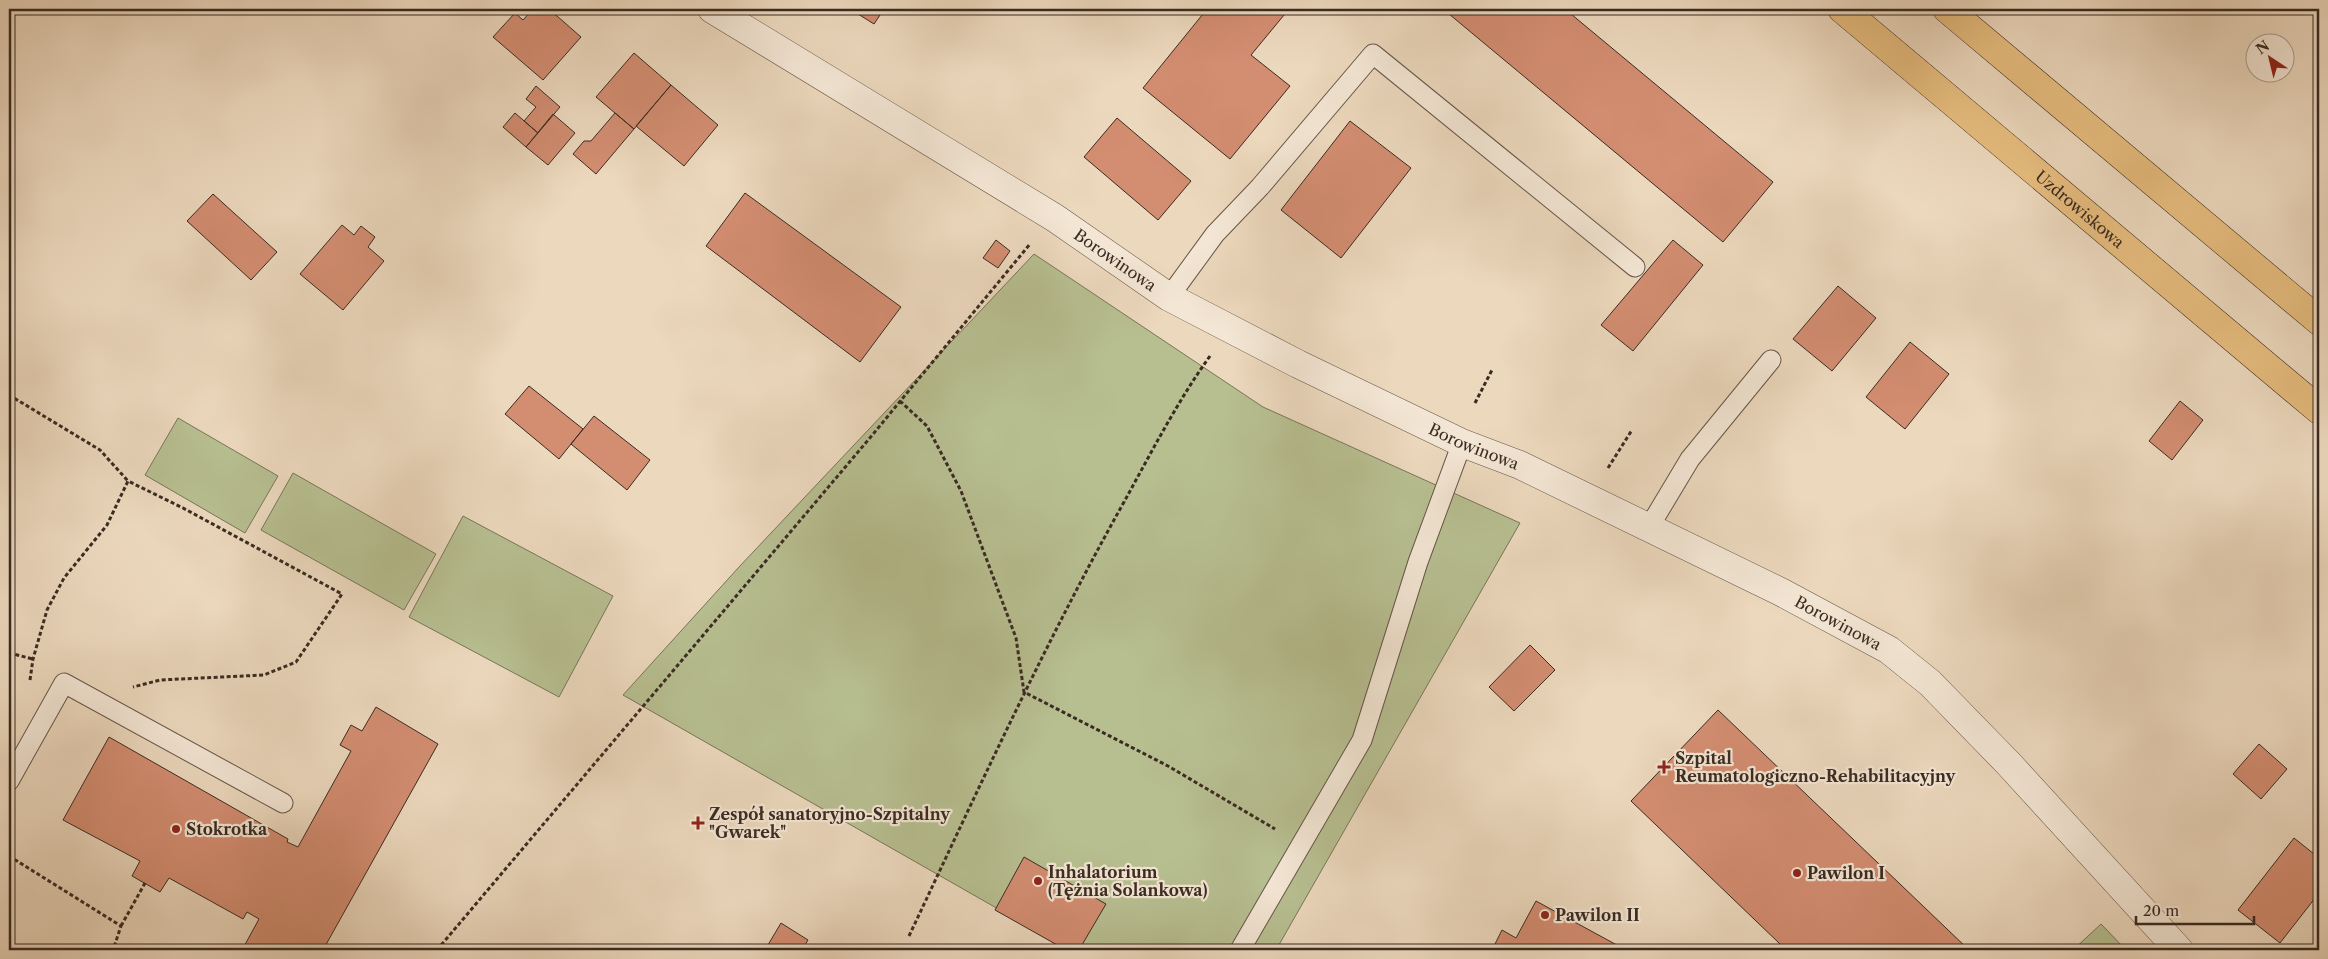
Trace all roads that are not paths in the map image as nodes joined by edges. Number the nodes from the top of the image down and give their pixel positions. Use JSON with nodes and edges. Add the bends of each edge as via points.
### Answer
{"nodes":[{"id":1,"x":712,"y":9,"type":"edge"},
{"id":2,"x":1842,"y":9,"type":"edge"},
{"id":3,"x":1947,"y":9,"type":"edge"},
{"id":4,"x":1635,"y":267,"type":"dead end"},
{"id":5,"x":1169,"y":297,"type":"junction"},
{"id":6,"x":2319,"y":321,"type":"edge"},
{"id":7,"x":1771,"y":360,"type":"dead end"},
{"id":8,"x":2319,"y":410,"type":"edge"},
{"id":9,"x":1462,"y":443,"type":"junction"},
{"id":10,"x":1648,"y":529,"type":"junction"},
{"id":11,"x":9,"y":781,"type":"edge"},
{"id":12,"x":283,"y":803,"type":"dead end"},
{"id":13,"x":1240,"y":950,"type":"edge"},
{"id":14,"x":2179,"y":950,"type":"edge"}],
"edges":[{"from":1,"to":5,"type":"street","name":"Borowinowa","via":[[1056,218]]},
{"from":2,"to":8,"type":"main road","name":"Uzdrowiskowa"},
{"from":3,"to":6,"type":"main road"},
{"from":4,"to":5,"type":"lane","via":[[1373,54],[1260,187],[1215,234]]},
{"from":5,"to":9,"type":"street","name":"Borowinowa"},
{"from":7,"to":10,"type":"lane","via":[[1690,459]]},
{"from":9,"to":10,"type":"street","name":"Borowinowa","via":[[1520,465]]},
{"from":9,"to":13,"type":"lane","via":[[1418,562],[1362,740]]},
{"from":10,"to":14,"type":"street","name":"Borowinowa","via":[[1781,592],[1889,650],[1930,683],[2008,763]]},
{"from":11,"to":12,"type":"lane","via":[[64,683]]}]}
